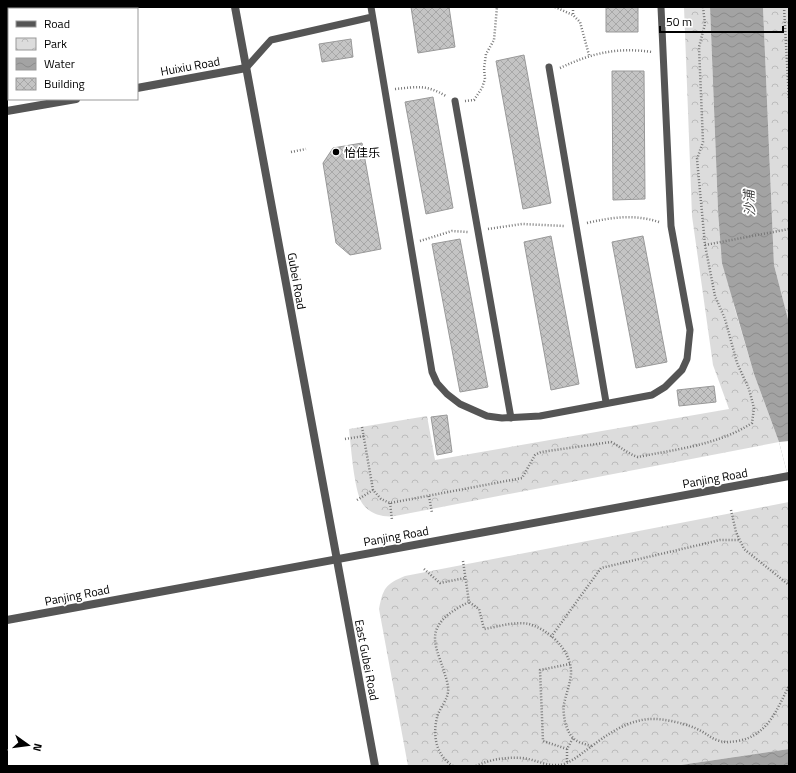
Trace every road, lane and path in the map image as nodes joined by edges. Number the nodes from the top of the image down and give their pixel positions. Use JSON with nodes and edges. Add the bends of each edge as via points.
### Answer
{"nodes":[{"id":1,"x":235,"y":7,"type":"edge"},
{"id":2,"x":371,"y":7,"type":"edge"},
{"id":3,"x":497,"y":7,"type":"edge"},
{"id":4,"x":555,"y":7,"type":"edge"},
{"id":5,"x":573,"y":7,"type":"edge"},
{"id":6,"x":661,"y":7,"type":"edge"},
{"id":7,"x":703,"y":7,"type":"edge"},
{"id":8,"x":784,"y":7,"type":"edge"},
{"id":9,"x":573,"y":15,"type":"junction"},
{"id":10,"x":372,"y":17,"type":"junction"},
{"id":11,"x":662,"y":54,"type":"junction"},
{"id":12,"x":589,"y":55,"type":"junction"},
{"id":13,"x":246,"y":68,"type":"junction"},
{"id":14,"x":549,"y":70,"type":"joint"},
{"id":15,"x":138,"y":88,"type":"edge"},
{"id":16,"x":385,"y":90,"type":"junction"},
{"id":17,"x":71,"y":100,"type":"edge"},
{"id":18,"x":789,"y":100,"type":"edge"},
{"id":19,"x":455,"y":101,"type":"junction"},
{"id":20,"x":7,"y":112,"type":"edge"},
{"id":21,"x":306,"y":149,"type":"dead end"},
{"id":22,"x":291,"y":152,"type":"dead end"},
{"id":23,"x":576,"y":226,"type":"junction"},
{"id":24,"x":671,"y":226,"type":"junction"},
{"id":25,"x":789,"y":229,"type":"edge"},
{"id":26,"x":478,"y":232,"type":"junction"},
{"id":27,"x":705,"y":245,"type":"junction"},
{"id":28,"x":411,"y":246,"type":"junction"},
{"id":29,"x":606,"y":402,"type":"junction"},
{"id":30,"x":511,"y":418,"type":"junction"},
{"id":31,"x":362,"y":427,"type":"dead end"},
{"id":32,"x":364,"y":436,"type":"junction"},
{"id":33,"x":345,"y":439,"type":"dead end"},
{"id":34,"x":789,"y":476,"type":"edge"},
{"id":35,"x":373,"y":490,"type":"junction"},
{"id":36,"x":429,"y":496,"type":"junction"},
{"id":37,"x":357,"y":500,"type":"dead end"},
{"id":38,"x":390,"y":503,"type":"junction"},
{"id":39,"x":731,"y":510,"type":"dead end"},
{"id":40,"x":432,"y":513,"type":"dead end"},
{"id":41,"x":392,"y":520,"type":"dead end"},
{"id":42,"x":740,"y":540,"type":"junction"},
{"id":43,"x":336,"y":558,"type":"junction"},
{"id":44,"x":463,"y":561,"type":"dead end"},
{"id":45,"x":424,"y":569,"type":"dead end"},
{"id":46,"x":465,"y":578,"type":"junction"},
{"id":47,"x":789,"y":585,"type":"edge"},
{"id":48,"x":469,"y":602,"type":"junction"},
{"id":49,"x":7,"y":620,"type":"edge"},
{"id":50,"x":551,"y":636,"type":"junction"},
{"id":51,"x":570,"y":664,"type":"junction"},
{"id":52,"x":789,"y":686,"type":"edge"},
{"id":53,"x":573,"y":738,"type":"junction"},
{"id":54,"x":592,"y":746,"type":"junction"},
{"id":55,"x":567,"y":749,"type":"junction"},
{"id":56,"x":567,"y":762,"type":"junction"},
{"id":57,"x":375,"y":766,"type":"edge"},
{"id":58,"x":453,"y":766,"type":"edge"},
{"id":59,"x":476,"y":766,"type":"edge"}],
"edges":[{"from":1,"to":13,"type":"street","name":"Gubei Road"},
{"from":2,"to":10,"type":"lane"},
{"from":3,"to":19,"type":"path","via":[[494,40],[486,54],[486,79],[482,88],[474,100]]},
{"from":4,"to":9,"type":"path"},
{"from":5,"to":9,"type":"path"},
{"from":6,"to":11,"type":"lane"},
{"from":7,"to":27,"type":"path","via":[[705,24],[699,47],[704,142],[697,159]]},
{"from":8,"to":18,"type":"path"},
{"from":9,"to":12,"type":"path","via":[[580,22]]},
{"from":10,"to":13,"type":"lane","via":[[271,40]]},
{"from":10,"to":16,"type":"lane"},
{"from":11,"to":12,"type":"path","via":[[631,50]]},
{"from":11,"to":24,"type":"lane"},
{"from":12,"to":14,"type":"path"},
{"from":13,"to":15,"type":"street","name":"Huixiu Road"},
{"from":13,"to":43,"type":"street","name":"Gubei Road"},
{"from":14,"to":23,"type":"lane"},
{"from":16,"to":19,"type":"path","via":[[432,88]]},
{"from":16,"to":28,"type":"lane"},
{"from":17,"to":20,"type":"street"},
{"from":19,"to":26,"type":"lane"},
{"from":21,"to":22,"type":"path"},
{"from":23,"to":24,"type":"path","via":[[629,216],[647,218]]},
{"from":23,"to":26,"type":"path","via":[[506,225]]},
{"from":23,"to":29,"type":"lane"},
{"from":24,"to":29,"type":"lane","via":[[690,330],[687,359],[675,379],[652,394]]},
{"from":25,"to":27,"type":"path"},
{"from":26,"to":28,"type":"path","via":[[452,231],[424,239]]},
{"from":26,"to":30,"type":"lane"},
{"from":27,"to":36,"type":"path","via":[[715,296],[725,319],[737,363],[749,389],[754,408],[752,423],[738,433],[720,440],[638,457],[611,442],[541,452],[535,456],[522,478]]},
{"from":28,"to":30,"type":"lane","via":[[432,372],[438,384],[447,394],[474,410],[488,416]]},
{"from":29,"to":30,"type":"lane","via":[[540,416]]},
{"from":31,"to":32,"type":"path"},
{"from":32,"to":33,"type":"path"},
{"from":32,"to":35,"type":"path"},
{"from":34,"to":43,"type":"street","name":"Panjing Road"},
{"from":35,"to":37,"type":"path"},
{"from":35,"to":38,"type":"path","via":[[381,499]]},
{"from":36,"to":38,"type":"path"},
{"from":36,"to":40,"type":"path"},
{"from":38,"to":41,"type":"path"},
{"from":39,"to":42,"type":"path"},
{"from":42,"to":47,"type":"path","via":[[744,549]]},
{"from":42,"to":50,"type":"path","via":[[720,540],[601,568]]},
{"from":43,"to":49,"type":"street","name":"Panjing Road"},
{"from":43,"to":57,"type":"street","name":"East Gubei Road"},
{"from":44,"to":46,"type":"path"},
{"from":45,"to":46,"type":"path","via":[[440,583]]},
{"from":46,"to":48,"type":"path"},
{"from":48,"to":50,"type":"path","via":[[479,609],[484,629],[528,624]]},
{"from":48,"to":58,"type":"path","via":[[446,617],[435,638],[448,692],[437,720],[436,742],[441,755]]},
{"from":50,"to":51,"type":"path","via":[[569,657]]},
{"from":51,"to":53,"type":"path","via":[[571,673],[564,717],[568,734]]},
{"from":51,"to":55,"type":"path","via":[[540,670],[543,741]]},
{"from":52,"to":54,"type":"path","via":[[768,724],[756,735],[743,740],[728,743],[690,725],[650,719],[618,728]]},
{"from":53,"to":54,"type":"path"},
{"from":53,"to":55,"type":"path"},
{"from":54,"to":56,"type":"path"},
{"from":55,"to":56,"type":"path"},
{"from":56,"to":59,"type":"path","via":[[553,765],[523,758],[505,758],[492,759]]}]}
